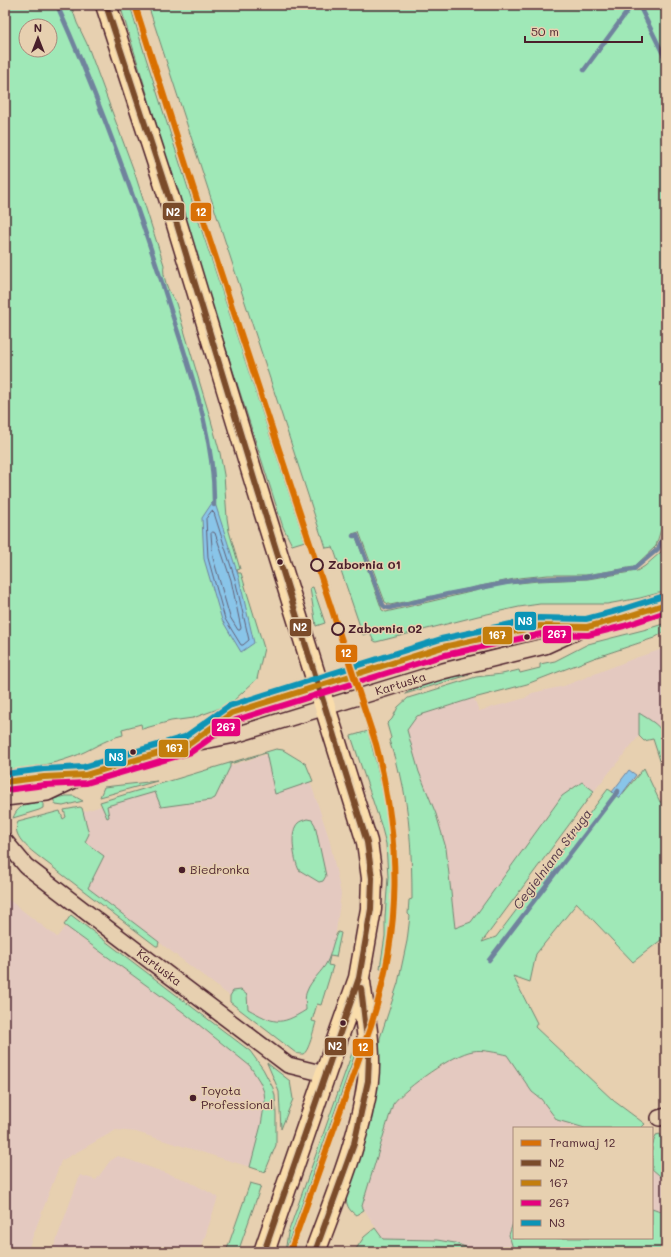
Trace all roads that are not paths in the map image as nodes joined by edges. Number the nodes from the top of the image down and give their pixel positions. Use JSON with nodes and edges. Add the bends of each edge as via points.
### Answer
{"nodes":[{"id":1,"x":106,"y":5,"type":"edge"},
{"id":2,"x":666,"y":604,"type":"edge"},
{"id":3,"x":587,"y":627,"type":"junction"},
{"id":4,"x":319,"y":686,"type":"junction"},
{"id":5,"x":325,"y":708,"type":"junction"},
{"id":6,"x":189,"y":744,"type":"junction"},
{"id":7,"x":85,"y":775,"type":"junction"},
{"id":8,"x":5,"y":782,"type":"edge"},
{"id":9,"x":5,"y":798,"type":"edge"},
{"id":10,"x":5,"y":841,"type":"edge"},
{"id":11,"x":360,"y":978,"type":"junction"},
{"id":12,"x":325,"y":1074,"type":"junction"},
{"id":13,"x":269,"y":1248,"type":"edge"},
{"id":14,"x":315,"y":1252,"type":"edge"}],
"edges":[{"from":1,"to":4,"type":"main road","via":[[169,198]]},
{"from":2,"to":3,"type":"street","name":"Kartuska"},
{"from":3,"to":4,"type":"street","name":"Kartuska","via":[[533,627],[443,648]]},
{"from":3,"to":5,"type":"street","name":"Kartuska","via":[[545,646],[443,670]]},
{"from":4,"to":5,"type":"main road"},
{"from":4,"to":6,"type":"street","name":"Kartuska","via":[[232,713]]},
{"from":5,"to":6,"type":"street","name":"Kartuska","via":[[235,735]]},
{"from":5,"to":11,"type":"main road","via":[[367,842],[372,878],[371,909]]},
{"from":6,"to":7,"type":"street","name":"Kartuska"},
{"from":7,"to":8,"type":"street","name":"Kartuska"},
{"from":7,"to":9,"type":"street","name":"Kartuska","via":[[47,793]]},
{"from":10,"to":12,"type":"street","name":"Kartuska","via":[[26,866],[288,1065]]},
{"from":11,"to":12,"type":"main road"},
{"from":11,"to":14,"type":"main road","via":[[369,1056],[368,1081],[354,1144]]},
{"from":12,"to":13,"type":"main road"}]}
